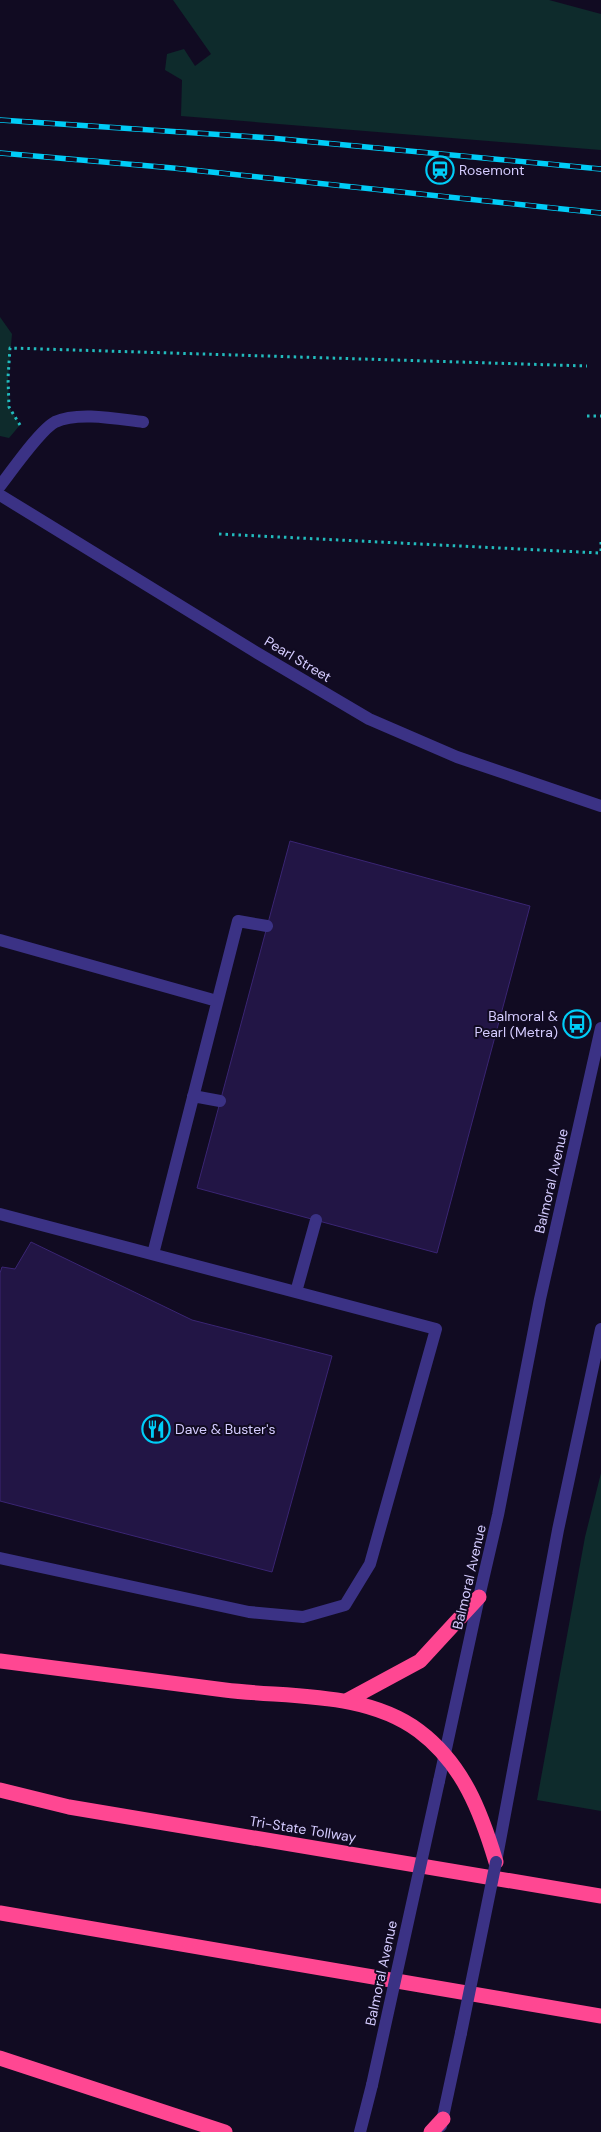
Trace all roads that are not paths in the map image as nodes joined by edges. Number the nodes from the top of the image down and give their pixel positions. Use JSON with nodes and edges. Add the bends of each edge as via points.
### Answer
{"nodes":[{"id":1,"x":143,"y":422,"type":"dead end"},
{"id":2,"x":0,"y":486,"type":"edge"},
{"id":3,"x":0,"y":495,"type":"edge"},
{"id":4,"x":601,"y":806,"type":"edge"},
{"id":5,"x":267,"y":926,"type":"dead end"},
{"id":6,"x":0,"y":940,"type":"edge"},
{"id":7,"x":217,"y":1001,"type":"junction"},
{"id":8,"x":601,"y":1028,"type":"edge"},
{"id":9,"x":193,"y":1096,"type":"junction"},
{"id":10,"x":220,"y":1101,"type":"dead end"},
{"id":11,"x":0,"y":1214,"type":"edge"},
{"id":12,"x":316,"y":1220,"type":"dead end"},
{"id":13,"x":152,"y":1254,"type":"junction"},
{"id":14,"x":296,"y":1292,"type":"junction"},
{"id":15,"x":601,"y":1329,"type":"edge"},
{"id":16,"x":0,"y":1558,"type":"edge"},
{"id":17,"x":479,"y":1597,"type":"junction"},
{"id":18,"x":0,"y":1660,"type":"edge"},
{"id":19,"x":346,"y":1702,"type":"junction"},
{"id":20,"x":446,"y":1754,"type":"junction"},
{"id":21,"x":0,"y":1790,"type":"edge"},
{"id":22,"x":496,"y":1862,"type":"junction"},
{"id":23,"x":601,"y":1896,"type":"edge"},
{"id":24,"x":0,"y":1913,"type":"edge"},
{"id":25,"x":601,"y":2016,"type":"edge"},
{"id":26,"x":0,"y":2058,"type":"edge"},
{"id":27,"x":442,"y":2126,"type":"edge"},
{"id":28,"x":225,"y":2132,"type":"edge"},
{"id":29,"x":360,"y":2132,"type":"edge"},
{"id":30,"x":431,"y":2132,"type":"edge"}],
"edges":[{"from":1,"to":2,"type":"street","via":[[88,417],[54,423]]},
{"from":3,"to":4,"type":"street","name":"Pearl Street","via":[[369,719],[457,757]]},
{"from":5,"to":7,"type":"street","via":[[238,922]]},
{"from":6,"to":7,"type":"street"},
{"from":7,"to":9,"type":"street"},
{"from":8,"to":17,"type":"street","name":"Balmoral Avenue","via":[[540,1299]]},
{"from":9,"to":10,"type":"street"},
{"from":9,"to":13,"type":"street"},
{"from":11,"to":13,"type":"street"},
{"from":12,"to":14,"type":"street"},
{"from":13,"to":14,"type":"street"},
{"from":14,"to":16,"type":"street","via":[[436,1329],[370,1564],[345,1605],[303,1616],[249,1612]]},
{"from":15,"to":22,"type":"street","via":[[558,1530]]},
{"from":17,"to":19,"type":"highway","via":[[420,1661]]},
{"from":17,"to":20,"type":"street","name":"Balmoral Avenue"},
{"from":18,"to":19,"type":"highway","via":[[228,1691]]},
{"from":19,"to":20,"type":"highway","via":[[387,1712],[419,1731]]},
{"from":20,"to":22,"type":"highway","via":[[468,1787],[483,1820]]},
{"from":20,"to":29,"type":"street","name":"Balmoral Avenue","bridge":true},
{"from":21,"to":23,"type":"highway","name":"Tri-State Tollway","via":[[69,1807]]},
{"from":22,"to":27,"type":"street","bridge":true},
{"from":24,"to":25,"type":"highway"},
{"from":26,"to":28,"type":"highway"},
{"from":27,"to":30,"type":"highway"}]}
